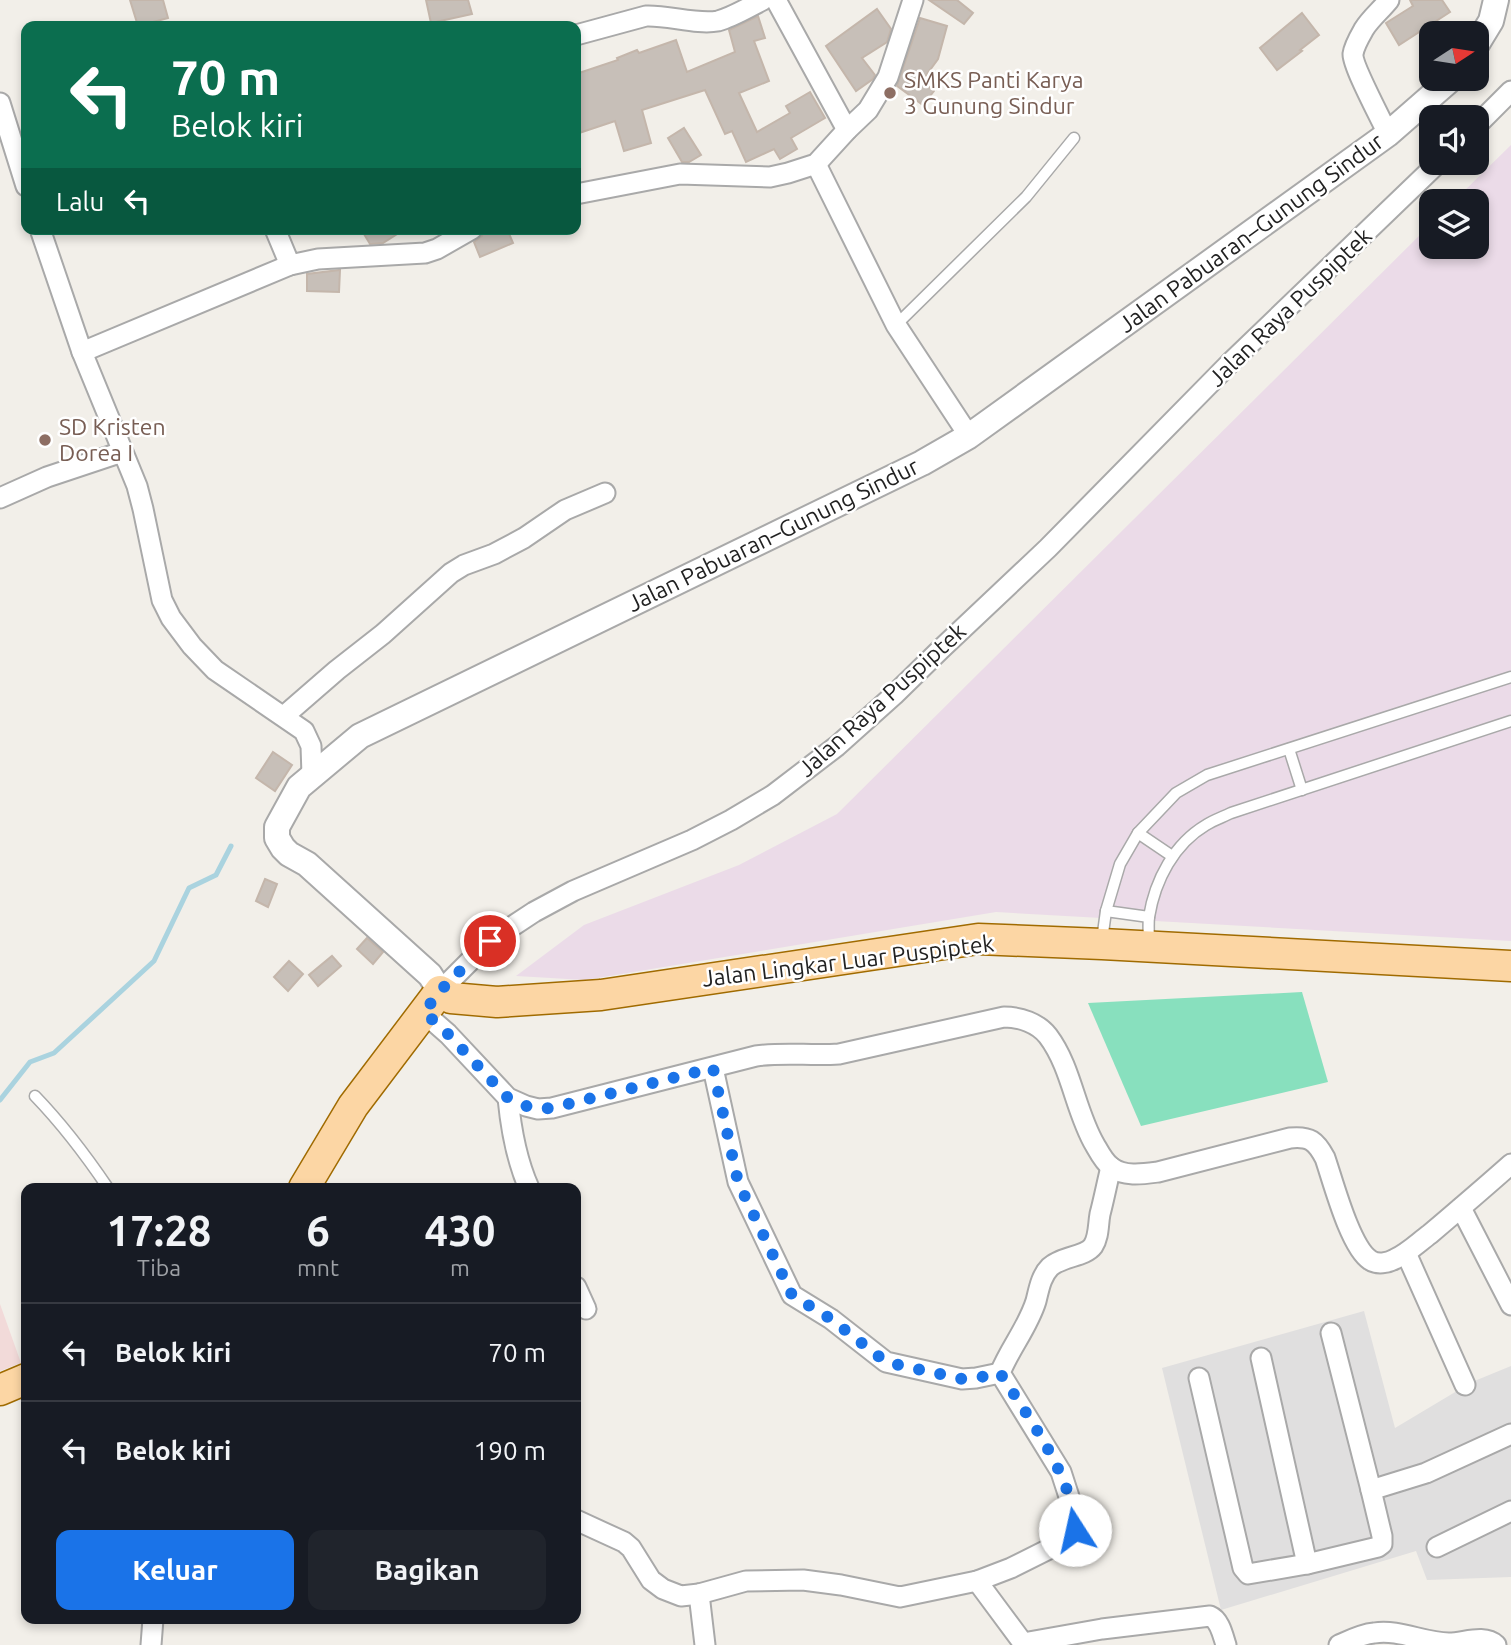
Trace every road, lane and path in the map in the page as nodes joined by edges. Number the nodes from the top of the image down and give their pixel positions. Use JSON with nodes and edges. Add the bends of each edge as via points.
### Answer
{"nodes":[{"id":1,"x":764,"y":0,"type":"edge"},
{"id":2,"x":776,"y":0,"type":"edge"},
{"id":3,"x":913,"y":0,"type":"edge"},
{"id":4,"x":1389,"y":0,"type":"edge"},
{"id":5,"x":1496,"y":0,"type":"edge"},
{"id":6,"x":1489,"y":24,"type":"edge"},
{"id":7,"x":581,"y":34,"type":"edge"},
{"id":8,"x":1437,"y":91,"type":"edge"},
{"id":9,"x":1511,"y":91,"type":"edge"},
{"id":10,"x":0,"y":103,"type":"edge"},
{"id":11,"x":1489,"y":113,"type":"edge"},
{"id":12,"x":847,"y":130,"type":"junction"},
{"id":13,"x":1388,"y":134,"type":"junction"},
{"id":14,"x":1074,"y":138,"type":"dead end"},
{"id":15,"x":816,"y":163,"type":"junction"},
{"id":16,"x":21,"y":170,"type":"edge"},
{"id":17,"x":1426,"y":175,"type":"edge"},
{"id":18,"x":581,"y":193,"type":"edge"},
{"id":19,"x":42,"y":235,"type":"edge"},
{"id":20,"x":278,"y":235,"type":"edge"},
{"id":21,"x":462,"y":235,"type":"edge"},
{"id":22,"x":290,"y":265,"type":"junction"},
{"id":23,"x":896,"y":326,"type":"junction"},
{"id":24,"x":82,"y":352,"type":"junction"},
{"id":25,"x":969,"y":436,"type":"junction"},
{"id":26,"x":122,"y":452,"type":"junction"},
{"id":27,"x":605,"y":493,"type":"dead end"},
{"id":28,"x":0,"y":498,"type":"edge"},
{"id":29,"x":1511,"y":677,"type":"edge"},
{"id":30,"x":284,"y":716,"type":"junction"},
{"id":31,"x":1511,"y":721,"type":"edge"},
{"id":32,"x":1289,"y":749,"type":"junction"},
{"id":33,"x":312,"y":775,"type":"junction"},
{"id":34,"x":1302,"y":790,"type":"junction"},
{"id":35,"x":1138,"y":833,"type":"junction"},
{"id":36,"x":1172,"y":856,"type":"junction"},
{"id":37,"x":1106,"y":911,"type":"junction"},
{"id":38,"x":1149,"y":917,"type":"junction"},
{"id":39,"x":1102,"y":944,"type":"junction"},
{"id":40,"x":1149,"y":947,"type":"junction"},
{"id":41,"x":1511,"y":966,"type":"edge"},
{"id":42,"x":432,"y":1001,"type":"junction"},
{"id":43,"x":713,"y":1068,"type":"junction"},
{"id":44,"x":35,"y":1096,"type":"dead end"},
{"id":45,"x":508,"y":1098,"type":"junction"},
{"id":46,"x":1511,"y":1164,"type":"edge"},
{"id":47,"x":1111,"y":1167,"type":"junction"},
{"id":48,"x":104,"y":1183,"type":"edge"},
{"id":49,"x":307,"y":1183,"type":"edge"},
{"id":50,"x":527,"y":1183,"type":"edge"},
{"id":51,"x":1461,"y":1208,"type":"junction"},
{"id":52,"x":1406,"y":1253,"type":"junction"},
{"id":53,"x":581,"y":1298,"type":"edge"},
{"id":54,"x":1511,"y":1305,"type":"edge"},
{"id":55,"x":586,"y":1309,"type":"dead end"},
{"id":56,"x":1331,"y":1333,"type":"dead end"},
{"id":57,"x":1261,"y":1358,"type":"dead end"},
{"id":58,"x":1000,"y":1373,"type":"junction"},
{"id":59,"x":1199,"y":1378,"type":"dead end"},
{"id":60,"x":21,"y":1382,"type":"edge"},
{"id":61,"x":1465,"y":1385,"type":"dead end"},
{"id":62,"x":0,"y":1390,"type":"edge"},
{"id":63,"x":1511,"y":1434,"type":"edge"},
{"id":64,"x":1371,"y":1490,"type":"junction"},
{"id":65,"x":1511,"y":1511,"type":"edge"},
{"id":66,"x":581,"y":1522,"type":"edge"},
{"id":67,"x":1437,"y":1547,"type":"dead end"},
{"id":68,"x":1307,"y":1564,"type":"junction"},
{"id":69,"x":977,"y":1581,"type":"junction"},
{"id":70,"x":699,"y":1594,"type":"junction"},
{"id":71,"x":153,"y":1624,"type":"edge"},
{"id":72,"x":151,"y":1645,"type":"edge"},
{"id":73,"x":705,"y":1645,"type":"edge"},
{"id":74,"x":1226,"y":1645,"type":"edge"},
{"id":75,"x":1339,"y":1645,"type":"edge"},
{"id":76,"x":1496,"y":1645,"type":"edge"}],
"edges":[{"from":1,"to":7,"type":"street","via":[[720,20],[646,16]]},
{"from":2,"to":12,"type":"street"},
{"from":3,"to":12,"type":"street","via":[[888,77],[868,110]]},
{"from":4,"to":13,"type":"street","via":[[1366,26],[1353,54]]},
{"from":5,"to":6,"type":"street"},
{"from":8,"to":13,"type":"street","name":"Jalan Pabuaran–Gunung Sindur"},
{"from":9,"to":11,"type":"street"},
{"from":10,"to":16,"type":"street"},
{"from":12,"to":15,"type":"street"},
{"from":13,"to":25,"type":"street","name":"Jalan Pabuaran–Gunung Sindur"},
{"from":14,"to":23,"type":"lane","via":[[1009,215]]},
{"from":15,"to":18,"type":"street","via":[[770,177],[680,174]]},
{"from":15,"to":23,"type":"street"},
{"from":17,"to":42,"type":"street","name":"Jalan Raya Puspiptek","via":[[1231,362],[1048,548],[837,746],[773,795],[731,820],[534,912],[490,941]]},
{"from":19,"to":24,"type":"street"},
{"from":20,"to":22,"type":"street"},
{"from":21,"to":22,"type":"street","via":[[425,253]]},
{"from":22,"to":24,"type":"street"},
{"from":23,"to":25,"type":"street"},
{"from":24,"to":26,"type":"street"},
{"from":25,"to":33,"type":"street","name":"Jalan Pabuaran–Gunung Sindur","via":[[360,736]]},
{"from":26,"to":28,"type":"street"},
{"from":26,"to":30,"type":"street","via":[[143,509],[162,600],[171,618],[215,670]]},
{"from":27,"to":30,"type":"street","via":[[451,573]]},
{"from":29,"to":32,"type":"lane"},
{"from":30,"to":33,"type":"street","via":[[307,735]]},
{"from":31,"to":34,"type":"lane"},
{"from":32,"to":34,"type":"lane"},
{"from":32,"to":35,"type":"lane","via":[[1207,775],[1176,793]]},
{"from":33,"to":42,"type":"street","name":"Jalan Pabuaran–Gunung Sindur","via":[[299,787],[277,827],[280,843],[430,975]]},
{"from":34,"to":36,"type":"lane","via":[[1206,825]]},
{"from":35,"to":36,"type":"lane"},
{"from":35,"to":37,"type":"lane","via":[[1120,864]]},
{"from":36,"to":38,"type":"lane"},
{"from":37,"to":38,"type":"lane"},
{"from":37,"to":39,"type":"lane"},
{"from":38,"to":40,"type":"lane"},
{"from":39,"to":40,"type":"main road","name":"Jalan Lingkar Luar Puspiptek"},
{"from":39,"to":42,"type":"main road","name":"Jalan Lingkar Luar Puspiptek","via":[[978,939],[588,996]]},
{"from":40,"to":41,"type":"main road","name":"Jalan Lingkar Luar Puspiptek"},
{"from":42,"to":45,"type":"street","via":[[448,1034]]},
{"from":42,"to":49,"type":"main road","name":"Jalan Raya Puspiptek","via":[[353,1106]]},
{"from":43,"to":45,"type":"street","via":[[552,1108],[538,1109]]},
{"from":43,"to":47,"type":"street","via":[[770,1054],[839,1054],[1012,1017],[1047,1035],[1091,1139]]},
{"from":43,"to":58,"type":"street","via":[[738,1182],[792,1295],[886,1362],[962,1379]]},
{"from":44,"to":48,"type":"lane"},
{"from":45,"to":50,"type":"street","via":[[515,1150]]},
{"from":46,"to":51,"type":"street"},
{"from":47,"to":52,"type":"street","via":[[1139,1175],[1158,1172],[1303,1136],[1320,1148],[1364,1254],[1384,1263]]},
{"from":47,"to":58,"type":"street","via":[[1094,1245],[1058,1262],[1044,1275],[1035,1305]]},
{"from":51,"to":52,"type":"street"},
{"from":51,"to":54,"type":"street"},
{"from":52,"to":61,"type":"street"},
{"from":53,"to":55,"type":"street"},
{"from":56,"to":64,"type":"street"},
{"from":57,"to":68,"type":"street"},
{"from":58,"to":69,"type":"street","via":[[1061,1472],[1073,1506],[1075,1530],[1057,1546]]},
{"from":59,"to":68,"type":"street","via":[[1243,1568],[1248,1574]]},
{"from":60,"to":62,"type":"main road"},
{"from":63,"to":64,"type":"street","via":[[1426,1473]]},
{"from":64,"to":68,"type":"street","via":[[1382,1544]]},
{"from":65,"to":67,"type":"street"},
{"from":66,"to":70,"type":"street","via":[[624,1542],[651,1580],[663,1588],[681,1596]]},
{"from":69,"to":70,"type":"street","via":[[900,1597],[803,1580],[746,1581]]},
{"from":69,"to":74,"type":"street","via":[[1023,1643],[1210,1616],[1218,1622]]},
{"from":70,"to":73,"type":"street"},
{"from":71,"to":72,"type":"street"},
{"from":75,"to":76,"type":"street","via":[[1368,1634],[1395,1632],[1426,1641],[1484,1639]]}]}
